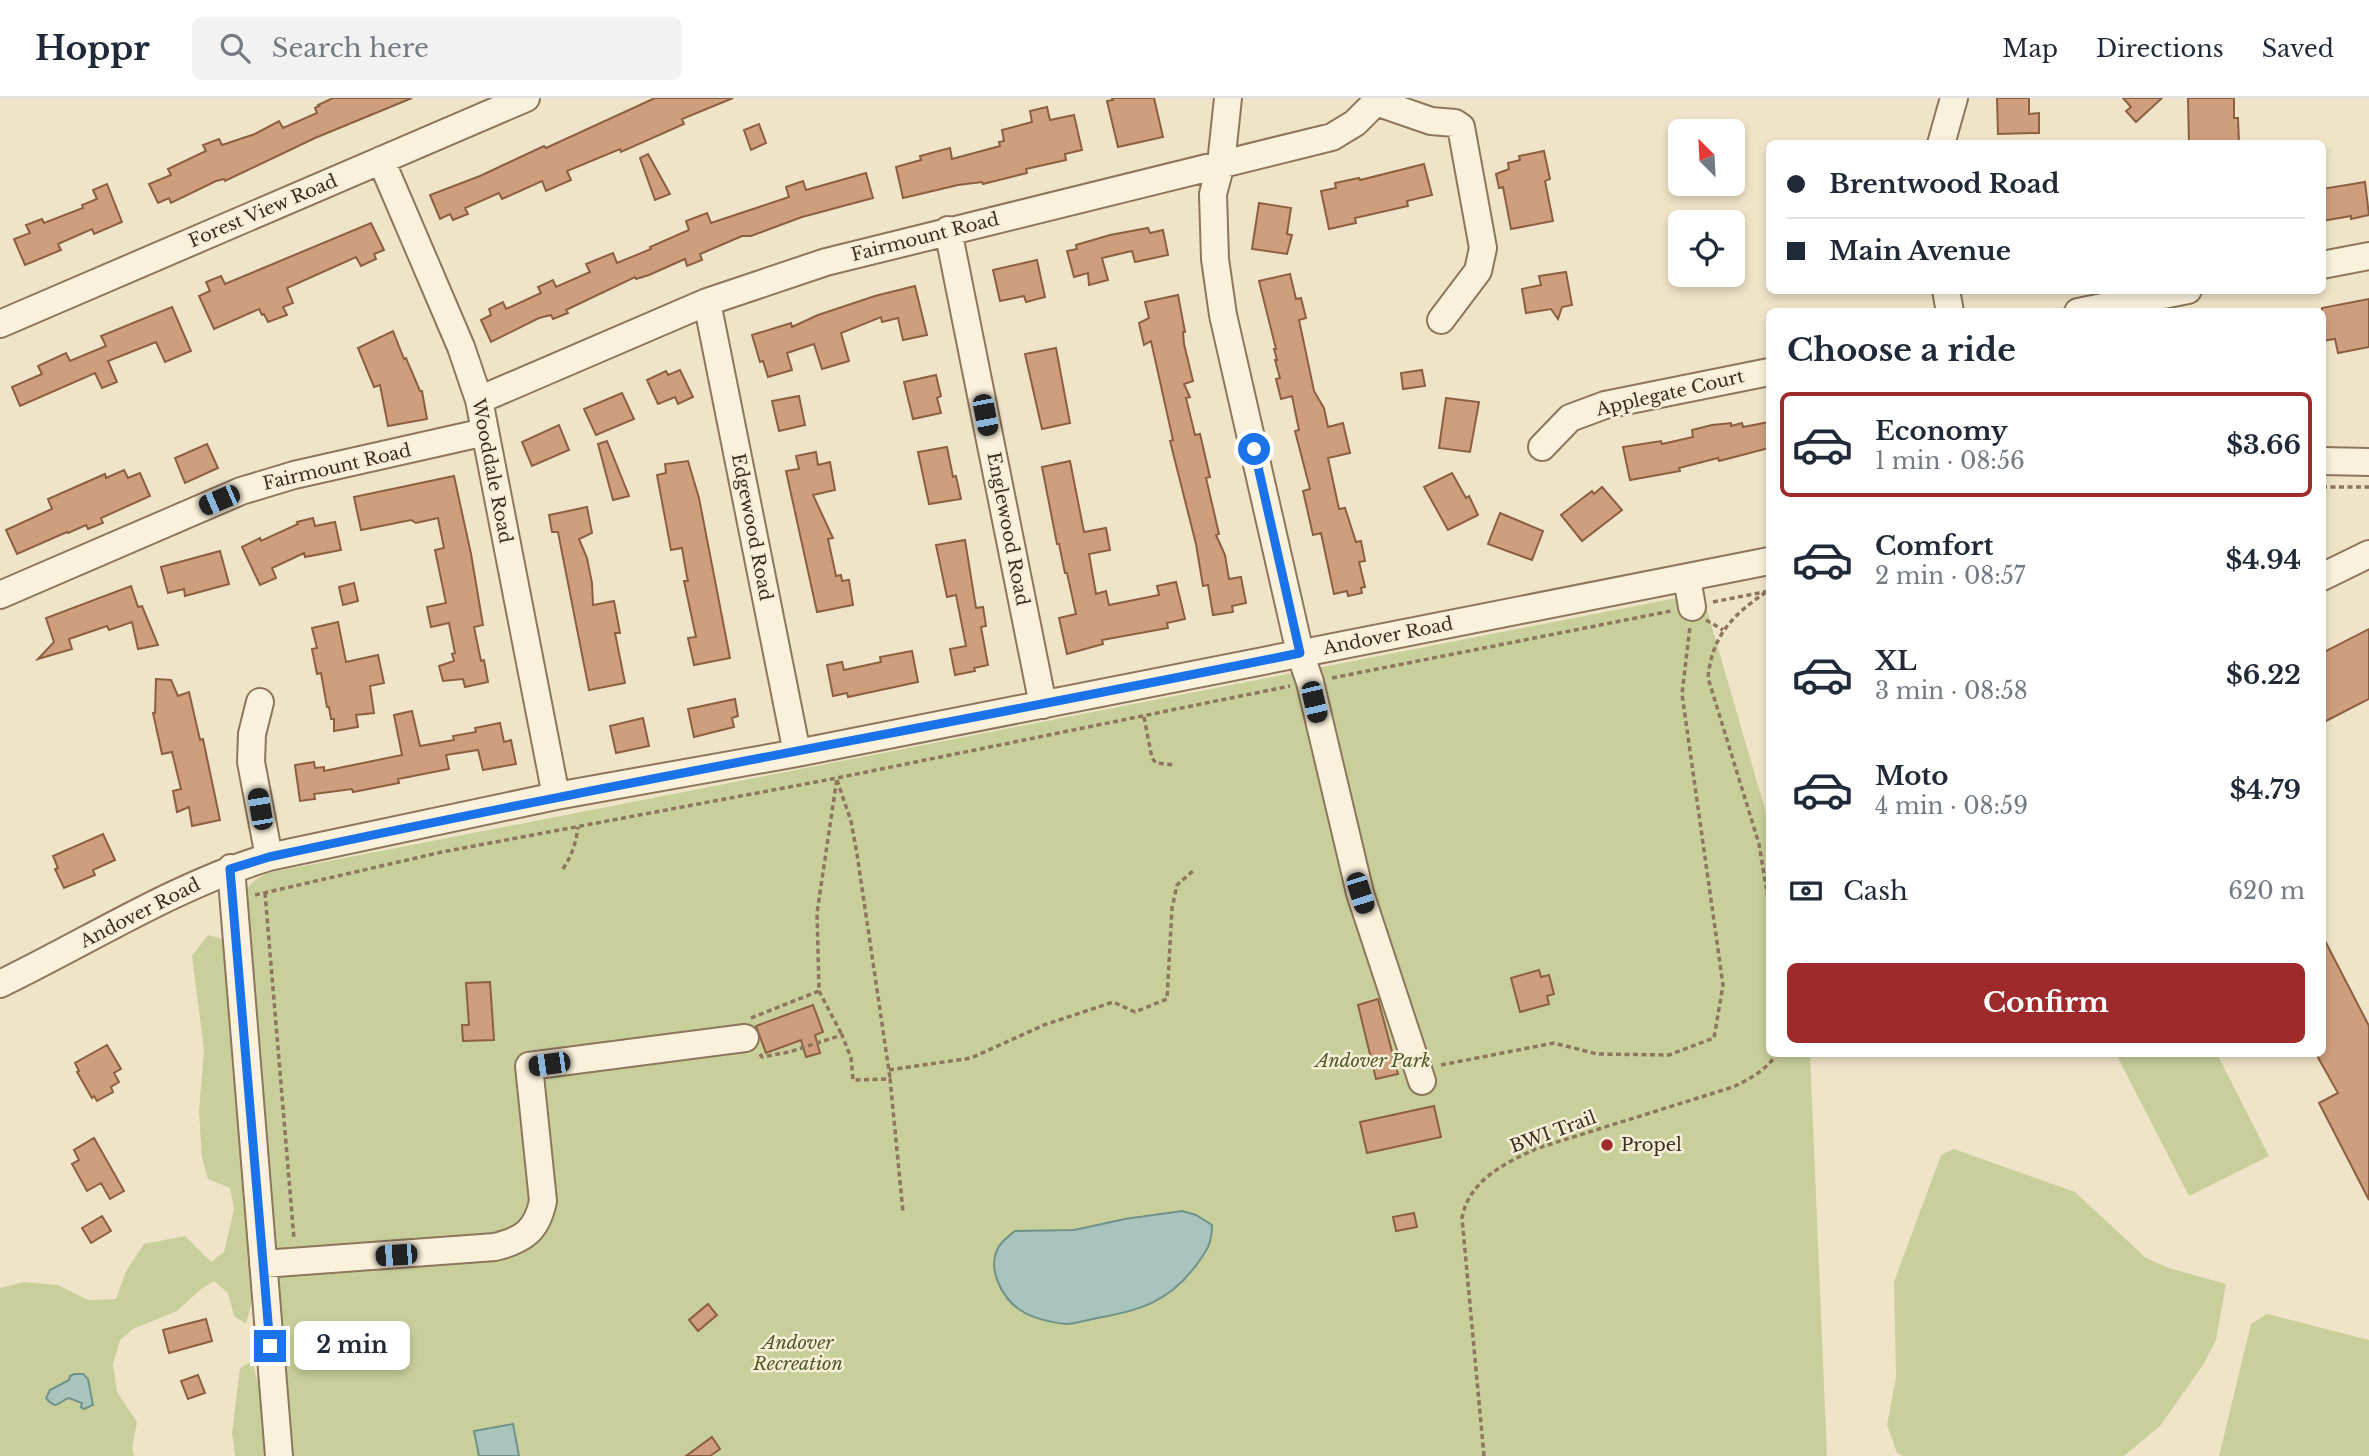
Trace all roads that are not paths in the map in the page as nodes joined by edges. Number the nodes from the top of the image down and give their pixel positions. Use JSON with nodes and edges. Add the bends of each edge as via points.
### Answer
{"nodes":[{"id":1,"x":526,"y":98,"type":"edge"},
{"id":2,"x":1228,"y":98,"type":"edge"},
{"id":3,"x":1954,"y":98,"type":"edge"},
{"id":4,"x":1942,"y":140,"type":"edge"},
{"id":5,"x":381,"y":160,"type":"junction"},
{"id":6,"x":1221,"y":164,"type":"junction"},
{"id":7,"x":948,"y":230,"type":"junction"},
{"id":8,"x":2369,"y":256,"type":"edge"},
{"id":9,"x":2326,"y":264,"type":"edge"},
{"id":10,"x":2171,"y":294,"type":"edge"},
{"id":11,"x":707,"y":302,"type":"junction"},
{"id":12,"x":2113,"y":308,"type":"edge"},
{"id":13,"x":1441,"y":320,"type":"dead end"},
{"id":14,"x":0,"y":324,"type":"edge"},
{"id":15,"x":1766,"y":373,"type":"edge"},
{"id":16,"x":479,"y":400,"type":"junction"},
{"id":17,"x":485,"y":432,"type":"junction"},
{"id":18,"x":1542,"y":447,"type":"dead end"},
{"id":19,"x":2326,"y":461,"type":"edge"},
{"id":20,"x":2369,"y":462,"type":"edge"},
{"id":21,"x":2369,"y":554,"type":"edge"},
{"id":22,"x":1766,"y":562,"type":"edge"},
{"id":23,"x":2326,"y":575,"type":"edge"},
{"id":24,"x":1687,"y":578,"type":"junction"},
{"id":25,"x":0,"y":595,"type":"edge"},
{"id":26,"x":1692,"y":607,"type":"road end"},
{"id":27,"x":1300,"y":653,"type":"junction"},
{"id":28,"x":260,"y":702,"type":"dead end"},
{"id":29,"x":1043,"y":705,"type":"junction"},
{"id":30,"x":797,"y":753,"type":"junction"},
{"id":31,"x":556,"y":796,"type":"junction"},
{"id":32,"x":269,"y":857,"type":"junction"},
{"id":33,"x":230,"y":869,"type":"junction"},
{"id":34,"x":0,"y":984,"type":"edge"},
{"id":35,"x":745,"y":1038,"type":"road end"},
{"id":36,"x":1420,"y":1076,"type":"road end"},
{"id":37,"x":263,"y":1264,"type":"junction"},
{"id":38,"x":279,"y":1456,"type":"edge"}],
"edges":[{"from":1,"to":5,"type":"street","name":"Forest View Road"},
{"from":2,"to":6,"type":"street"},
{"from":3,"to":4,"type":"street"},
{"from":5,"to":14,"type":"street","name":"Forest View Road"},
{"from":5,"to":16,"type":"street","name":"Wooddale Road"},
{"from":6,"to":7,"type":"street","name":"Fairmount Road"},
{"from":6,"to":13,"type":"street","name":"Fairmount Road","via":[[1332,137],[1376,102],[1461,127],[1483,248],[1478,271]]},
{"from":6,"to":27,"type":"street","via":[[1213,194],[1223,315]]},
{"from":7,"to":11,"type":"street","name":"Fairmount Road","via":[[826,262]]},
{"from":7,"to":29,"type":"street","name":"Englewood Road"},
{"from":8,"to":9,"type":"street"},
{"from":10,"to":12,"type":"street"},
{"from":11,"to":16,"type":"street","name":"Fairmount Road"},
{"from":11,"to":30,"type":"street","name":"Edgewood Road"},
{"from":15,"to":18,"type":"street","name":"Applegate Court","via":[[1605,405],[1570,418]]},
{"from":16,"to":17,"type":"street","name":"Wooddale Road"},
{"from":17,"to":25,"type":"street","name":"Fairmount Road","via":[[241,491]]},
{"from":17,"to":31,"type":"street","name":"Wooddale Road"},
{"from":19,"to":20,"type":"street"},
{"from":21,"to":23,"type":"street"},
{"from":22,"to":24,"type":"street","name":"Andover Road"},
{"from":24,"to":26,"type":"street"},
{"from":24,"to":27,"type":"street","name":"Andover Road"},
{"from":27,"to":29,"type":"street","name":"Andover Road"},
{"from":27,"to":36,"type":"street","via":[[1360,893]]},
{"from":28,"to":32,"type":"street","via":[[251,762]]},
{"from":29,"to":30,"type":"street","name":"Andover Road"},
{"from":30,"to":31,"type":"street","name":"Andover Road"},
{"from":31,"to":32,"type":"street","name":"Andover Road"},
{"from":32,"to":33,"type":"street","name":"Andover Road"},
{"from":33,"to":34,"type":"street","name":"Andover Road"},
{"from":33,"to":37,"type":"street"},
{"from":35,"to":37,"type":"street","via":[[529,1066],[543,1200],[539,1218],[513,1243]]},
{"from":37,"to":38,"type":"street"}]}
